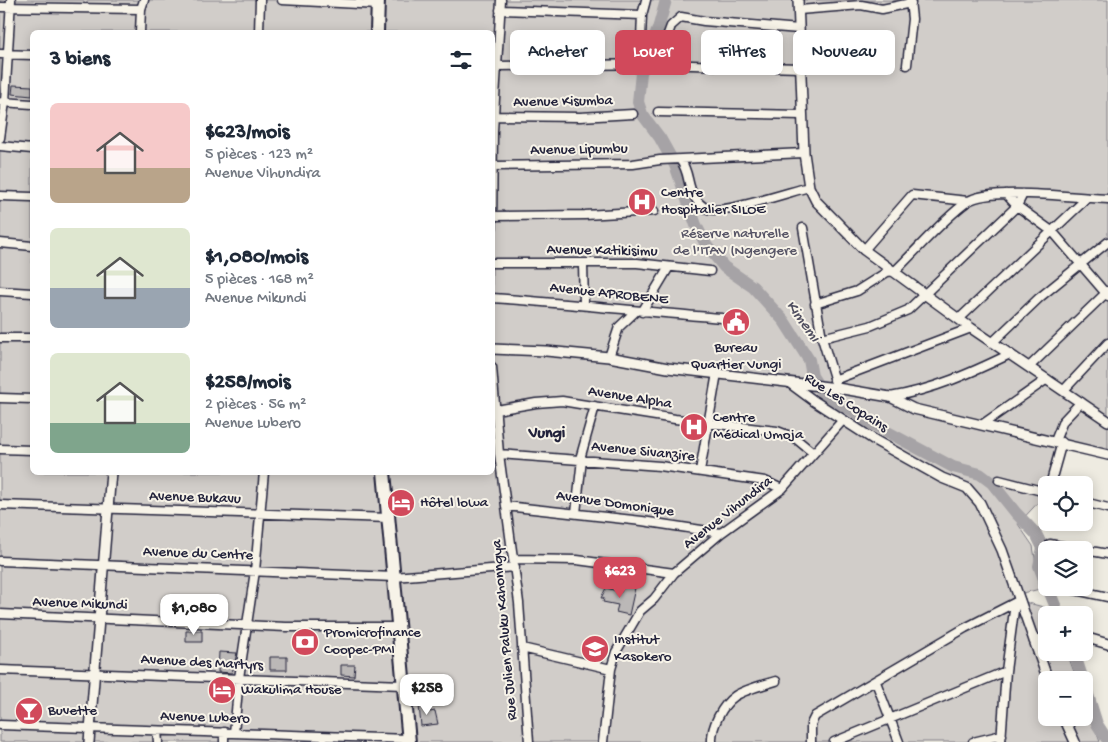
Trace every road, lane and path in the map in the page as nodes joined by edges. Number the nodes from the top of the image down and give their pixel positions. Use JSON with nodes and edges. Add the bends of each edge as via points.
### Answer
{"nodes":[{"id":1,"x":144,"y":0,"type":"edge"},
{"id":2,"x":260,"y":0,"type":"edge"},
{"id":3,"x":282,"y":0,"type":"edge"},
{"id":4,"x":500,"y":0,"type":"edge"},
{"id":5,"x":646,"y":0,"type":"edge"},
{"id":6,"x":798,"y":0,"type":"edge"},
{"id":7,"x":911,"y":1,"type":"edge"},
{"id":8,"x":378,"y":2,"type":"edge"},
{"id":9,"x":11,"y":4,"type":"edge"},
{"id":10,"x":841,"y":4,"type":"edge"},
{"id":11,"x":0,"y":7,"type":"edge"},
{"id":12,"x":141,"y":9,"type":"junction"},
{"id":13,"x":500,"y":10,"type":"junction"},
{"id":14,"x":798,"y":10,"type":"junction"},
{"id":15,"x":642,"y":15,"type":"junction"},
{"id":16,"x":799,"y":29,"type":"joint"},
{"id":17,"x":140,"y":30,"type":"edge"},
{"id":18,"x":259,"y":30,"type":"edge"},
{"id":19,"x":377,"y":30,"type":"edge"},
{"id":20,"x":641,"y":30,"type":"edge"},
{"id":21,"x":669,"y":30,"type":"edge"},
{"id":22,"x":0,"y":54,"type":"edge"},
{"id":23,"x":9,"y":54,"type":"junction"},
{"id":24,"x":30,"y":55,"type":"edge"},
{"id":25,"x":615,"y":65,"type":"edge"},
{"id":26,"x":691,"y":65,"type":"edge"},
{"id":27,"x":907,"y":65,"type":"dead end"},
{"id":28,"x":496,"y":66,"type":"junction"},
{"id":29,"x":793,"y":68,"type":"edge"},
{"id":30,"x":800,"y":75,"type":"edge"},
{"id":31,"x":495,"y":83,"type":"edge"},
{"id":32,"x":3,"y":102,"type":"edge"},
{"id":33,"x":30,"y":104,"type":"edge"},
{"id":34,"x":658,"y":112,"type":"dead end"},
{"id":35,"x":633,"y":114,"type":"dead end"},
{"id":36,"x":801,"y":115,"type":"junction"},
{"id":37,"x":495,"y":116,"type":"edge"},
{"id":38,"x":0,"y":138,"type":"edge"},
{"id":39,"x":0,"y":146,"type":"edge"},
{"id":40,"x":30,"y":149,"type":"edge"},
{"id":41,"x":804,"y":153,"type":"junction"},
{"id":42,"x":681,"y":161,"type":"junction"},
{"id":43,"x":495,"y":166,"type":"edge"},
{"id":44,"x":809,"y":187,"type":"junction"},
{"id":45,"x":1006,"y":194,"type":"junction"},
{"id":46,"x":1024,"y":194,"type":"junction"},
{"id":47,"x":0,"y":196,"type":"edge"},
{"id":48,"x":30,"y":197,"type":"edge"},
{"id":49,"x":1087,"y":198,"type":"junction"},
{"id":50,"x":1108,"y":199,"type":"edge"},
{"id":51,"x":968,"y":200,"type":"junction"},
{"id":52,"x":1017,"y":206,"type":"junction"},
{"id":53,"x":654,"y":211,"type":"dead end"},
{"id":54,"x":495,"y":216,"type":"edge"},
{"id":55,"x":803,"y":228,"type":"dead end"},
{"id":56,"x":1053,"y":232,"type":"junction"},
{"id":57,"x":1108,"y":242,"type":"edge"},
{"id":58,"x":0,"y":243,"type":"edge"},
{"id":59,"x":30,"y":246,"type":"edge"},
{"id":60,"x":864,"y":250,"type":"junction"},
{"id":61,"x":495,"y":263,"type":"edge"},
{"id":62,"x":583,"y":264,"type":"junction"},
{"id":63,"x":1081,"y":265,"type":"junction"},
{"id":64,"x":669,"y":267,"type":"junction"},
{"id":65,"x":710,"y":271,"type":"dead end"},
{"id":66,"x":895,"y":271,"type":"junction"},
{"id":67,"x":0,"y":292,"type":"edge"},
{"id":68,"x":30,"y":293,"type":"edge"},
{"id":69,"x":1107,"y":293,"type":"edge"},
{"id":70,"x":926,"y":295,"type":"junction"},
{"id":71,"x":495,"y":298,"type":"edge"},
{"id":72,"x":584,"y":304,"type":"junction"},
{"id":73,"x":815,"y":304,"type":"junction"},
{"id":74,"x":639,"y":311,"type":"junction"},
{"id":75,"x":722,"y":318,"type":"dead end"},
{"id":76,"x":959,"y":319,"type":"junction"},
{"id":77,"x":971,"y":328,"type":"junction"},
{"id":78,"x":0,"y":338,"type":"edge"},
{"id":79,"x":30,"y":338,"type":"edge"},
{"id":80,"x":822,"y":338,"type":"junction"},
{"id":81,"x":993,"y":342,"type":"junction"},
{"id":82,"x":1108,"y":344,"type":"edge"},
{"id":83,"x":495,"y":349,"type":"edge"},
{"id":84,"x":1010,"y":354,"type":"junction"},
{"id":85,"x":609,"y":357,"type":"junction"},
{"id":86,"x":1030,"y":366,"type":"junction"},
{"id":87,"x":717,"y":373,"type":"junction"},
{"id":88,"x":1047,"y":379,"type":"junction"},
{"id":89,"x":791,"y":384,"type":"junction"},
{"id":90,"x":836,"y":384,"type":"junction"},
{"id":91,"x":1064,"y":390,"type":"junction"},
{"id":92,"x":890,"y":397,"type":"junction"},
{"id":93,"x":0,"y":398,"type":"edge"},
{"id":94,"x":495,"y":399,"type":"edge"},
{"id":95,"x":30,"y":400,"type":"edge"},
{"id":96,"x":1081,"y":402,"type":"junction"},
{"id":97,"x":595,"y":406,"type":"junction"},
{"id":98,"x":496,"y":410,"type":"junction"},
{"id":99,"x":1107,"y":419,"type":"edge"},
{"id":100,"x":843,"y":420,"type":"junction"},
{"id":101,"x":707,"y":423,"type":"junction"},
{"id":102,"x":983,"y":424,"type":"junction"},
{"id":103,"x":1058,"y":442,"type":"junction"},
{"id":104,"x":0,"y":449,"type":"edge"},
{"id":105,"x":30,"y":450,"type":"edge"},
{"id":106,"x":812,"y":452,"type":"junction"},
{"id":107,"x":500,"y":454,"type":"junction"},
{"id":108,"x":1108,"y":455,"type":"edge"},
{"id":109,"x":581,"y":459,"type":"junction"},
{"id":110,"x":700,"y":471,"type":"junction"},
{"id":111,"x":111,"y":475,"type":"edge"},
{"id":112,"x":264,"y":475,"type":"edge"},
{"id":113,"x":384,"y":475,"type":"edge"},
{"id":114,"x":1052,"y":476,"type":"edge"},
{"id":115,"x":999,"y":480,"type":"dead end"},
{"id":116,"x":782,"y":488,"type":"junction"},
{"id":117,"x":1038,"y":490,"type":"edge"},
{"id":118,"x":1093,"y":504,"type":"edge"},
{"id":119,"x":0,"y":505,"type":"edge"},
{"id":120,"x":506,"y":506,"type":"junction"},
{"id":121,"x":107,"y":508,"type":"junction"},
{"id":122,"x":1108,"y":508,"type":"edge"},
{"id":123,"x":576,"y":513,"type":"junction"},
{"id":124,"x":260,"y":514,"type":"junction"},
{"id":125,"x":389,"y":518,"type":"junction"},
{"id":126,"x":721,"y":533,"type":"junction"},
{"id":127,"x":1093,"y":551,"type":"edge"},
{"id":128,"x":1108,"y":554,"type":"edge"},
{"id":129,"x":0,"y":561,"type":"edge"},
{"id":130,"x":102,"y":564,"type":"junction"},
{"id":131,"x":514,"y":564,"type":"junction"},
{"id":132,"x":255,"y":570,"type":"junction"},
{"id":133,"x":674,"y":573,"type":"junction"},
{"id":134,"x":394,"y":577,"type":"junction"},
{"id":135,"x":1093,"y":594,"type":"edge"},
{"id":136,"x":1108,"y":597,"type":"edge"},
{"id":137,"x":1017,"y":601,"type":"junction"},
{"id":138,"x":0,"y":614,"type":"edge"},
{"id":139,"x":99,"y":618,"type":"junction"},
{"id":140,"x":246,"y":625,"type":"junction"},
{"id":141,"x":398,"y":627,"type":"junction"},
{"id":142,"x":1038,"y":640,"type":"edge"},
{"id":143,"x":1093,"y":640,"type":"edge"},
{"id":144,"x":1034,"y":641,"type":"junction"},
{"id":145,"x":1108,"y":644,"type":"edge"},
{"id":146,"x":522,"y":648,"type":"junction"},
{"id":147,"x":611,"y":669,"type":"junction"},
{"id":148,"x":0,"y":670,"type":"edge"},
{"id":149,"x":1006,"y":671,"type":"junction"},
{"id":150,"x":1045,"y":671,"type":"edge"},
{"id":151,"x":94,"y":672,"type":"junction"},
{"id":152,"x":239,"y":678,"type":"junction"},
{"id":153,"x":776,"y":681,"type":"dead end"},
{"id":154,"x":876,"y":682,"type":"junction"},
{"id":155,"x":403,"y":685,"type":"junction"},
{"id":156,"x":891,"y":719,"type":"junction"},
{"id":157,"x":0,"y":725,"type":"edge"},
{"id":158,"x":1068,"y":726,"type":"edge"},
{"id":159,"x":90,"y":729,"type":"junction"},
{"id":160,"x":157,"y":730,"type":"junction"},
{"id":161,"x":224,"y":732,"type":"junction"},
{"id":162,"x":234,"y":732,"type":"junction"},
{"id":163,"x":280,"y":738,"type":"edge"},
{"id":164,"x":1002,"y":738,"type":"edge"},
{"id":165,"x":316,"y":739,"type":"edge"},
{"id":166,"x":409,"y":741,"type":"edge"},
{"id":167,"x":89,"y":742,"type":"edge"},
{"id":168,"x":158,"y":742,"type":"edge"},
{"id":169,"x":224,"y":742,"type":"edge"},
{"id":170,"x":529,"y":742,"type":"edge"},
{"id":171,"x":603,"y":742,"type":"edge"},
{"id":172,"x":712,"y":742,"type":"edge"},
{"id":173,"x":811,"y":742,"type":"edge"},
{"id":174,"x":834,"y":742,"type":"edge"},
{"id":175,"x":899,"y":742,"type":"edge"},
{"id":176,"x":974,"y":742,"type":"edge"},
{"id":177,"x":1075,"y":742,"type":"edge"}],
"edges":[{"from":1,"to":12,"type":"street"},
{"from":2,"to":18,"type":"street"},
{"from":3,"to":8,"type":"street"},
{"from":4,"to":13,"type":"street"},
{"from":5,"to":15,"type":"street"},
{"from":6,"to":14,"type":"street"},
{"from":7,"to":10,"type":"street","via":[[882,9]]},
{"from":7,"to":27,"type":"street"},
{"from":8,"to":19,"type":"highway"},
{"from":9,"to":11,"type":"street"},
{"from":9,"to":12,"type":"street"},
{"from":9,"to":23,"type":"street"},
{"from":10,"to":14,"type":"street"},
{"from":12,"to":17,"type":"street"},
{"from":13,"to":15,"type":"street"},
{"from":13,"to":28,"type":"street"},
{"from":14,"to":16,"type":"street"},
{"from":15,"to":20,"type":"street"},
{"from":16,"to":21,"type":"street","via":[[681,17]]},
{"from":22,"to":23,"type":"street"},
{"from":23,"to":24,"type":"street"},
{"from":23,"to":32,"type":"street"},
{"from":25,"to":28,"type":"street"},
{"from":26,"to":29,"type":"street"},
{"from":28,"to":31,"type":"street"},
{"from":30,"to":36,"type":"street"},
{"from":32,"to":33,"type":"street"},
{"from":32,"to":38,"type":"street"},
{"from":34,"to":36,"type":"street"},
{"from":35,"to":37,"type":"street","name":"Avenue Kisumba"},
{"from":36,"to":41,"type":"street"},
{"from":39,"to":40,"type":"street"},
{"from":41,"to":42,"type":"street","name":"Avenue Lipumbu"},
{"from":41,"to":44,"type":"street"},
{"from":42,"to":43,"type":"street","name":"Avenue Lipumbu"},
{"from":42,"to":44,"type":"street","via":[[686,168],[688,188],[708,209],[746,204]]},
{"from":44,"to":60,"type":"street","via":[[824,211]]},
{"from":45,"to":46,"type":"street"},
{"from":45,"to":51,"type":"street","via":[[988,194]]},
{"from":45,"to":52,"type":"street"},
{"from":46,"to":49,"type":"street"},
{"from":46,"to":52,"type":"street"},
{"from":47,"to":48,"type":"street"},
{"from":49,"to":50,"type":"street"},
{"from":49,"to":56,"type":"street"},
{"from":51,"to":60,"type":"street","via":[[912,195]]},
{"from":51,"to":66,"type":"street"},
{"from":52,"to":56,"type":"street"},
{"from":52,"to":70,"type":"street"},
{"from":53,"to":54,"type":"street"},
{"from":55,"to":73,"type":"street","via":[[814,281]]},
{"from":56,"to":63,"type":"street"},
{"from":56,"to":76,"type":"street"},
{"from":57,"to":63,"type":"street"},
{"from":58,"to":59,"type":"street"},
{"from":60,"to":66,"type":"street"},
{"from":61,"to":62,"type":"street","name":"Avenue Katikisimu"},
{"from":62,"to":64,"type":"street","name":"Avenue Katikisimu","via":[[637,263]]},
{"from":62,"to":72,"type":"street"},
{"from":63,"to":69,"type":"street"},
{"from":63,"to":81,"type":"street","via":[[1039,298]]},
{"from":64,"to":65,"type":"street","name":"Avenue Katikisimu"},
{"from":64,"to":74,"type":"street"},
{"from":66,"to":70,"type":"street"},
{"from":66,"to":73,"type":"street","via":[[887,272],[856,291]]},
{"from":67,"to":68,"type":"street"},
{"from":69,"to":86,"type":"street"},
{"from":70,"to":76,"type":"street"},
{"from":70,"to":80,"type":"street","via":[[895,318],[854,332]]},
{"from":71,"to":72,"type":"street","name":"Avenue APROBENE"},
{"from":72,"to":74,"type":"street","name":"Avenue APROBENE"},
{"from":73,"to":80,"type":"street"},
{"from":74,"to":75,"type":"street","name":"Avenue APROBENE"},
{"from":74,"to":85,"type":"street","via":[[619,327]]},
{"from":76,"to":77,"type":"street"},
{"from":77,"to":81,"type":"street"},
{"from":77,"to":90,"type":"street"},
{"from":78,"to":79,"type":"street"},
{"from":80,"to":90,"type":"street"},
{"from":81,"to":84,"type":"street"},
{"from":82,"to":91,"type":"street"},
{"from":83,"to":85,"type":"street","name":"Rue Les Copains"},
{"from":84,"to":86,"type":"street"},
{"from":84,"to":92,"type":"street","via":[[932,387]]},
{"from":85,"to":87,"type":"street","name":"Rue Les Copains"},
{"from":86,"to":88,"type":"street"},
{"from":87,"to":89,"type":"street","name":"Rue Les Copains"},
{"from":87,"to":101,"type":"street"},
{"from":88,"to":91,"type":"street"},
{"from":88,"to":102,"type":"street"},
{"from":89,"to":90,"type":"street","via":[[827,388]]},
{"from":89,"to":100,"type":"street","name":"Rue Les Copains"},
{"from":90,"to":92,"type":"street"},
{"from":91,"to":96,"type":"street"},
{"from":92,"to":102,"type":"street","via":[[914,409]]},
{"from":93,"to":95,"type":"street"},
{"from":94,"to":98,"type":"street","name":"Rue Julien Paluku Kahonngya"},
{"from":96,"to":99,"type":"street"},
{"from":96,"to":103,"type":"street","via":[[1063,421]]},
{"from":97,"to":98,"type":"street","name":"Avenue Alpha","via":[[562,401],[536,402]]},
{"from":97,"to":101,"type":"street","name":"Avenue Alpha"},
{"from":97,"to":109,"type":"street"},
{"from":98,"to":107,"type":"street","name":"Rue Julien Paluku Kahonngya"},
{"from":100,"to":106,"type":"street","name":"Avenue Vihundira"},
{"from":100,"to":137,"type":"street","name":"Rue Les Copains","via":[[942,478],[967,488],[988,518]]},
{"from":101,"to":106,"type":"street","name":"Avenue Alpha","via":[[777,431],[795,438]]},
{"from":101,"to":110,"type":"street"},
{"from":102,"to":103,"type":"street"},
{"from":103,"to":108,"type":"street"},
{"from":103,"to":114,"type":"street"},
{"from":104,"to":105,"type":"street"},
{"from":106,"to":116,"type":"street","name":"Avenue Vihundira"},
{"from":107,"to":109,"type":"street","name":"Avenue Sivanzire"},
{"from":107,"to":120,"type":"street","name":"Rue Julien Paluku Kahonngya"},
{"from":109,"to":110,"type":"street","name":"Avenue Sivanzire"},
{"from":109,"to":123,"type":"street"},
{"from":110,"to":116,"type":"street","name":"Avenue Sivanzire","via":[[765,481]]},
{"from":111,"to":121,"type":"street"},
{"from":112,"to":124,"type":"street"},
{"from":113,"to":125,"type":"highway"},
{"from":115,"to":117,"type":"street"},
{"from":116,"to":126,"type":"street","name":"Avenue Vihundira"},
{"from":118,"to":122,"type":"street"},
{"from":119,"to":121,"type":"street","name":"Avenue Bukavu"},
{"from":120,"to":123,"type":"street","name":"Avenue Domonique"},
{"from":120,"to":131,"type":"street","name":"Rue Julien Paluku Kahonngya"},
{"from":121,"to":124,"type":"street","name":"Avenue Bukavu"},
{"from":121,"to":130,"type":"street"},
{"from":123,"to":126,"type":"street","name":"Avenue Domonique"},
{"from":124,"to":125,"type":"street","name":"Avenue Bukavu"},
{"from":124,"to":132,"type":"street"},
{"from":125,"to":134,"type":"highway"},
{"from":126,"to":133,"type":"street","name":"Avenue Vihundira"},
{"from":127,"to":128,"type":"street"},
{"from":129,"to":130,"type":"street","name":"Avenue du Centre"},
{"from":130,"to":132,"type":"street","name":"Avenue du Centre"},
{"from":130,"to":139,"type":"street"},
{"from":131,"to":133,"type":"street","name":"Avenue du Centre","via":[[577,560]]},
{"from":131,"to":134,"type":"street","name":"Avenue du Centre"},
{"from":131,"to":146,"type":"street","name":"Rue Julien Paluku Kahonngya"},
{"from":132,"to":134,"type":"street","name":"Avenue du Centre"},
{"from":132,"to":140,"type":"street"},
{"from":133,"to":147,"type":"street","name":"Avenue Vihundira","via":[[640,611],[616,652]]},
{"from":134,"to":141,"type":"highway"},
{"from":135,"to":136,"type":"street"},
{"from":137,"to":144,"type":"street","name":"Rue Les Copains"},
{"from":137,"to":149,"type":"street"},
{"from":137,"to":154,"type":"street"},
{"from":138,"to":139,"type":"street","name":"Avenue Mikundi"},
{"from":139,"to":140,"type":"street","name":"Avenue Mikundi"},
{"from":139,"to":151,"type":"street"},
{"from":140,"to":141,"type":"street","name":"Avenue Mikundi","via":[[345,629]]},
{"from":140,"to":152,"type":"street"},
{"from":141,"to":155,"type":"highway"},
{"from":142,"to":144,"type":"street"},
{"from":143,"to":145,"type":"street"},
{"from":144,"to":150,"type":"street","name":"Rue Les Copains"},
{"from":146,"to":147,"type":"street"},
{"from":146,"to":170,"type":"street","name":"Rue Julien Paluku Kahonngya"},
{"from":147,"to":171,"type":"street","name":"Avenue Vihundira"},
{"from":148,"to":151,"type":"street","name":"Avenue des Martyrs"},
{"from":149,"to":156,"type":"street"},
{"from":149,"to":164,"type":"street"},
{"from":151,"to":152,"type":"street","name":"Avenue des Martyrs"},
{"from":151,"to":159,"type":"street"},
{"from":152,"to":155,"type":"street","name":"Avenue des Martyrs"},
{"from":152,"to":162,"type":"street"},
{"from":153,"to":172,"type":"street","via":[[735,696],[714,725]]},
{"from":154,"to":156,"type":"street"},
{"from":154,"to":173,"type":"street","via":[[815,716],[811,724]]},
{"from":155,"to":166,"type":"highway"},
{"from":156,"to":174,"type":"street"},
{"from":156,"to":175,"type":"street"},
{"from":157,"to":159,"type":"street","name":"Avenue Lubero"},
{"from":158,"to":177,"type":"street"},
{"from":159,"to":160,"type":"street","name":"Avenue Lubero"},
{"from":159,"to":167,"type":"street"},
{"from":160,"to":161,"type":"street","name":"Avenue Lubero"},
{"from":160,"to":168,"type":"street"},
{"from":161,"to":162,"type":"street","name":"Avenue Lubero"},
{"from":161,"to":169,"type":"street"},
{"from":162,"to":163,"type":"street","name":"Avenue Lubero"},
{"from":163,"to":165,"type":"street","name":"Avenue Lubero"},
{"from":164,"to":176,"type":"street"},
{"from":165,"to":166,"type":"street","name":"Avenue Lubero"}]}
